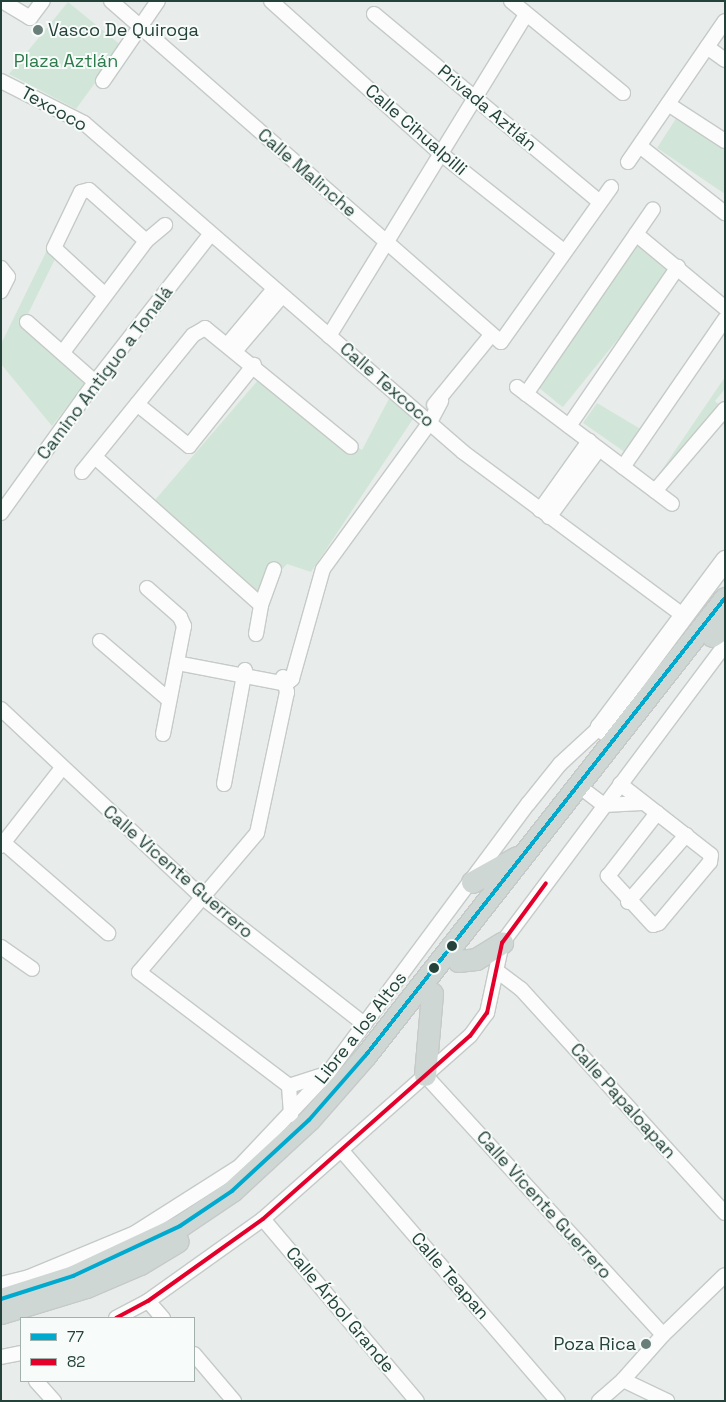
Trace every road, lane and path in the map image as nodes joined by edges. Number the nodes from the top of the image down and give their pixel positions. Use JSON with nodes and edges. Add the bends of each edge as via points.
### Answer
{"nodes":[{"id":1,"x":2,"y":1,"type":"edge"},
{"id":2,"x":44,"y":1,"type":"edge"},
{"id":3,"x":111,"y":1,"type":"edge"},
{"id":4,"x":158,"y":1,"type":"edge"},
{"id":5,"x":271,"y":1,"type":"edge"},
{"id":6,"x":512,"y":1,"type":"edge"},
{"id":7,"x":374,"y":14,"type":"dead end"},
{"id":8,"x":526,"y":14,"type":"junction"},
{"id":9,"x":725,"y":21,"type":"edge"},
{"id":10,"x":142,"y":28,"type":"junction"},
{"id":11,"x":707,"y":48,"type":"junction"},
{"id":12,"x":725,"y":60,"type":"edge"},
{"id":13,"x":1,"y":81,"type":"edge"},
{"id":14,"x":103,"y":81,"type":"dead end"},
{"id":15,"x":623,"y":93,"type":"dead end"},
{"id":16,"x":474,"y":98,"type":"junction"},
{"id":17,"x":668,"y":104,"type":"junction"},
{"id":18,"x":105,"y":141,"type":"joint"},
{"id":19,"x":725,"y":141,"type":"edge"},
{"id":20,"x":640,"y":147,"type":"junction"},
{"id":21,"x":440,"y":153,"type":"junction"},
{"id":22,"x":628,"y":162,"type":"dead end"},
{"id":23,"x":611,"y":187,"type":"dead end"},
{"id":24,"x":600,"y":202,"type":"junction"},
{"id":25,"x":653,"y":209,"type":"dead end"},
{"id":26,"x":725,"y":213,"type":"edge"},
{"id":27,"x":164,"y":225,"type":"dead end"},
{"id":28,"x":636,"y":234,"type":"junction"},
{"id":29,"x":210,"y":235,"type":"junction"},
{"id":30,"x":146,"y":241,"type":"junction"},
{"id":31,"x":385,"y":242,"type":"junction"},
{"id":32,"x":565,"y":252,"type":"junction"},
{"id":33,"x":678,"y":267,"type":"junction"},
{"id":34,"x":5,"y":273,"type":"edge"},
{"id":35,"x":1,"y":290,"type":"edge"},
{"id":36,"x":278,"y":292,"type":"junction"},
{"id":37,"x":105,"y":295,"type":"junction"},
{"id":38,"x":725,"y":308,"type":"edge"},
{"id":39,"x":725,"y":319,"type":"edge"},
{"id":40,"x":27,"y":322,"type":"dead end"},
{"id":41,"x":491,"y":335,"type":"junction"},
{"id":42,"x":329,"y":336,"type":"junction"},
{"id":43,"x":232,"y":347,"type":"junction"},
{"id":44,"x":63,"y":352,"type":"junction"},
{"id":45,"x":254,"y":365,"type":"junction"},
{"id":46,"x":95,"y":382,"type":"junction"},
{"id":47,"x":138,"y":404,"type":"junction"},
{"id":48,"x":725,"y":409,"type":"edge"},
{"id":49,"x":427,"y":419,"type":"junction"},
{"id":50,"x":569,"y":426,"type":"junction"},
{"id":51,"x":594,"y":445,"type":"junction"},
{"id":52,"x":351,"y":447,"type":"dead end"},
{"id":53,"x":95,"y":457,"type":"junction"},
{"id":54,"x":623,"y":467,"type":"junction"},
{"id":55,"x":82,"y":472,"type":"dead end"},
{"id":56,"x":655,"y":491,"type":"junction"},
{"id":57,"x":672,"y":504,"type":"dead end"},
{"id":58,"x":1,"y":513,"type":"edge"},
{"id":59,"x":545,"y":514,"type":"junction"},
{"id":60,"x":725,"y":560,"type":"edge"},
{"id":61,"x":274,"y":569,"type":"dead end"},
{"id":62,"x":147,"y":588,"type":"dead end"},
{"id":63,"x":725,"y":598,"type":"edge"},
{"id":64,"x":261,"y":605,"type":"junction"},
{"id":65,"x":682,"y":614,"type":"junction"},
{"id":66,"x":722,"y":632,"type":"edge"},
{"id":67,"x":256,"y":634,"type":"dead end"},
{"id":68,"x":100,"y":640,"type":"dead end"},
{"id":69,"x":178,"y":660,"type":"junction"},
{"id":70,"x":244,"y":674,"type":"junction"},
{"id":71,"x":285,"y":680,"type":"junction"},
{"id":72,"x":169,"y":700,"type":"junction"},
{"id":73,"x":1,"y":709,"type":"edge"},
{"id":74,"x":607,"y":733,"type":"junction"},
{"id":75,"x":163,"y":734,"type":"dead end"},
{"id":76,"x":62,"y":768,"type":"junction"},
{"id":77,"x":224,"y":784,"type":"dead end"},
{"id":78,"x":620,"y":784,"type":"junction"},
{"id":79,"x":596,"y":799,"type":"junction"},
{"id":80,"x":642,"y":803,"type":"junction"},
{"id":81,"x":657,"y":813,"type":"junction"},
{"id":82,"x":686,"y":835,"type":"junction"},
{"id":83,"x":3,"y":845,"type":"edge"},
{"id":84,"x":526,"y":852,"type":"junction"},
{"id":85,"x":472,"y":882,"type":"junction"},
{"id":86,"x":202,"y":897,"type":"junction"},
{"id":87,"x":628,"y":902,"type":"junction"},
{"id":88,"x":108,"y":933,"type":"dead end"},
{"id":89,"x":502,"y":943,"type":"junction"},
{"id":90,"x":1,"y":947,"type":"edge"},
{"id":91,"x":458,"y":961,"type":"junction"},
{"id":92,"x":32,"y":969,"type":"dead end"},
{"id":93,"x":497,"y":971,"type":"junction"},
{"id":94,"x":424,"y":979,"type":"junction"},
{"id":95,"x":364,"y":1024,"type":"junction"},
{"id":96,"x":328,"y":1072,"type":"junction"},
{"id":97,"x":425,"y":1075,"type":"junction"},
{"id":98,"x":289,"y":1086,"type":"junction"},
{"id":99,"x":291,"y":1115,"type":"junction"},
{"id":100,"x":342,"y":1151,"type":"junction"},
{"id":101,"x":244,"y":1171,"type":"junction"},
{"id":102,"x":725,"y":1213,"type":"edge"},
{"id":103,"x":263,"y":1219,"type":"junction"},
{"id":104,"x":725,"y":1274,"type":"edge"},
{"id":105,"x":1,"y":1284,"type":"edge"},
{"id":106,"x":1,"y":1299,"type":"edge"},
{"id":107,"x":148,"y":1301,"type":"junction"},
{"id":108,"x":1,"y":1313,"type":"edge"},
{"id":109,"x":118,"y":1317,"type":"edge"},
{"id":110,"x":162,"y":1317,"type":"edge"},
{"id":111,"x":662,"y":1334,"type":"junction"},
{"id":112,"x":195,"y":1355,"type":"edge"},
{"id":113,"x":623,"y":1380,"type":"junction"},
{"id":114,"x":44,"y":1384,"type":"edge"},
{"id":115,"x":54,"y":1401,"type":"edge"},
{"id":116,"x":234,"y":1401,"type":"edge"},
{"id":117,"x":417,"y":1401,"type":"edge"},
{"id":118,"x":558,"y":1401,"type":"edge"},
{"id":119,"x":599,"y":1401,"type":"edge"},
{"id":120,"x":667,"y":1401,"type":"edge"}],
"edges":[{"from":1,"to":2,"type":"street","via":[[30,18]]},
{"from":3,"to":10,"type":"street","name":"Calle Malinche"},
{"from":4,"to":10,"type":"street"},
{"from":5,"to":21,"type":"street","name":"Calle Cihualpilli"},
{"from":6,"to":8,"type":"street"},
{"from":7,"to":16,"type":"street","name":"Privada Aztlán"},
{"from":8,"to":15,"type":"street"},
{"from":8,"to":16,"type":"street"},
{"from":9,"to":11,"type":"street"},
{"from":10,"to":14,"type":"street"},
{"from":10,"to":31,"type":"street","name":"Calle Malinche"},
{"from":11,"to":12,"type":"street"},
{"from":11,"to":17,"type":"street"},
{"from":13,"to":18,"type":"street","name":"Texcoco","via":[[84,123]]},
{"from":16,"to":21,"type":"street"},
{"from":16,"to":24,"type":"street","name":"Privada Aztlán"},
{"from":17,"to":19,"type":"street"},
{"from":17,"to":20,"type":"street"},
{"from":18,"to":29,"type":"street","name":"Calle Texcoco"},
{"from":20,"to":22,"type":"street"},
{"from":20,"to":26,"type":"street"},
{"from":21,"to":31,"type":"street"},
{"from":21,"to":32,"type":"street","name":"Calle Cihualpilli"},
{"from":23,"to":24,"type":"street"},
{"from":24,"to":32,"type":"street"},
{"from":25,"to":28,"type":"street"},
{"from":27,"to":30,"type":"street"},
{"from":28,"to":33,"type":"street"},
{"from":28,"to":50,"type":"street","via":[[521,390]]},
{"from":29,"to":36,"type":"street","name":"Calle Texcoco"},
{"from":29,"to":46,"type":"street","name":"Camino Antiguo a Tonalá"},
{"from":30,"to":37,"type":"street"},
{"from":30,"to":37,"type":"street","via":[[89,190],[81,192],[54,248]]},
{"from":31,"to":41,"type":"street","name":"Calle Malinche"},
{"from":31,"to":42,"type":"street"},
{"from":32,"to":41,"type":"street","name":"Calle Malinche","via":[[504,341]]},
{"from":33,"to":38,"type":"street"},
{"from":33,"to":50,"type":"street"},
{"from":34,"to":35,"type":"street"},
{"from":36,"to":42,"type":"street","name":"Calle Texcoco"},
{"from":36,"to":43,"type":"street"},
{"from":37,"to":44,"type":"street"},
{"from":39,"to":54,"type":"street"},
{"from":40,"to":44,"type":"street"},
{"from":41,"to":49,"type":"street"},
{"from":42,"to":49,"type":"street","name":"Calle Texcoco"},
{"from":43,"to":45,"type":"street"},
{"from":43,"to":47,"type":"street","via":[[211,330],[199,330]]},
{"from":44,"to":46,"type":"street"},
{"from":45,"to":47,"type":"street","via":[[189,446]]},
{"from":45,"to":52,"type":"street"},
{"from":46,"to":58,"type":"street","name":"Camino Antiguo a Tonalá"},
{"from":47,"to":53,"type":"street"},
{"from":48,"to":56,"type":"street"},
{"from":49,"to":59,"type":"street","name":"Calle Texcoco"},
{"from":49,"to":71,"type":"street","via":[[317,567]]},
{"from":50,"to":51,"type":"street"},
{"from":51,"to":54,"type":"street"},
{"from":51,"to":59,"type":"street"},
{"from":53,"to":55,"type":"street"},
{"from":53,"to":64,"type":"street"},
{"from":54,"to":56,"type":"street"},
{"from":56,"to":57,"type":"street"},
{"from":59,"to":65,"type":"street","name":"Calle Texcoco"},
{"from":60,"to":65,"type":"street"},
{"from":61,"to":64,"type":"street"},
{"from":62,"to":69,"type":"street","via":[[183,622]]},
{"from":63,"to":74,"type":"main road"},
{"from":64,"to":67,"type":"street"},
{"from":65,"to":74,"type":"street"},
{"from":66,"to":78,"type":"street"},
{"from":66,"to":79,"type":"main road"},
{"from":68,"to":72,"type":"street"},
{"from":69,"to":70,"type":"street"},
{"from":69,"to":72,"type":"street"},
{"from":70,"to":71,"type":"street"},
{"from":70,"to":77,"type":"street"},
{"from":71,"to":86,"type":"street","via":[[259,826]]},
{"from":72,"to":75,"type":"street"},
{"from":73,"to":76,"type":"street","name":"Calle Vicente Guerrero"},
{"from":74,"to":84,"type":"main road"},
{"from":74,"to":85,"type":"street","name":"Libre a los Altos","via":[[560,764]]},
{"from":76,"to":83,"type":"street"},
{"from":76,"to":86,"type":"street","name":"Calle Vicente Guerrero"},
{"from":78,"to":79,"type":"street"},
{"from":78,"to":80,"type":"street"},
{"from":79,"to":80,"type":"street"},
{"from":79,"to":89,"type":"street"},
{"from":79,"to":91,"type":"main road"},
{"from":80,"to":81,"type":"street"},
{"from":81,"to":82,"type":"street"},
{"from":81,"to":87,"type":"street","via":[[608,876]]},
{"from":82,"to":87,"type":"street"},
{"from":82,"to":87,"type":"street","via":[[709,852],[712,859],[659,923],[649,923]]},
{"from":83,"to":88,"type":"street"},
{"from":84,"to":85,"type":"main road"},
{"from":84,"to":94,"type":"main road"},
{"from":85,"to":94,"type":"street","name":"Libre a los Altos"},
{"from":86,"to":95,"type":"street","name":"Calle Vicente Guerrero"},
{"from":86,"to":98,"type":"street","via":[[139,972]]},
{"from":89,"to":91,"type":"main road","via":[[476,958]]},
{"from":89,"to":93,"type":"street"},
{"from":90,"to":92,"type":"street"},
{"from":91,"to":94,"type":"main road"},
{"from":93,"to":97,"type":"street","via":[[487,1013],[470,1036]]},
{"from":93,"to":102,"type":"street","name":"Calle Papaloapan","via":[[521,989]]},
{"from":94,"to":95,"type":"street","name":"Libre a los Altos"},
{"from":94,"to":97,"type":"main road"},
{"from":94,"to":101,"type":"main road","via":[[309,1120]]},
{"from":94,"to":108,"type":"main road","via":[[318,1131],[240,1202],[140,1264],[28,1308]]},
{"from":95,"to":96,"type":"street","name":"Libre a los Altos"},
{"from":96,"to":98,"type":"street"},
{"from":96,"to":99,"type":"street","name":"Libre a los Altos"},
{"from":97,"to":100,"type":"street"},
{"from":97,"to":111,"type":"street","name":"Calle Vicente Guerrero"},
{"from":98,"to":99,"type":"street"},
{"from":99,"to":101,"type":"street","name":"Libre a los Altos"},
{"from":100,"to":103,"type":"street"},
{"from":100,"to":118,"type":"street","name":"Calle Teapan"},
{"from":101,"to":105,"type":"street","name":"Libre a los Altos","via":[[136,1234],[30,1277]]},
{"from":101,"to":106,"type":"main road","via":[[180,1226],[72,1276]]},
{"from":103,"to":107,"type":"street"},
{"from":103,"to":117,"type":"street","name":"Calle Árbol Grande"},
{"from":104,"to":111,"type":"street"},
{"from":107,"to":109,"type":"street"},
{"from":107,"to":110,"type":"street"},
{"from":111,"to":113,"type":"street"},
{"from":112,"to":116,"type":"street"},
{"from":113,"to":119,"type":"street"},
{"from":113,"to":120,"type":"street"},
{"from":114,"to":115,"type":"street"}]}
